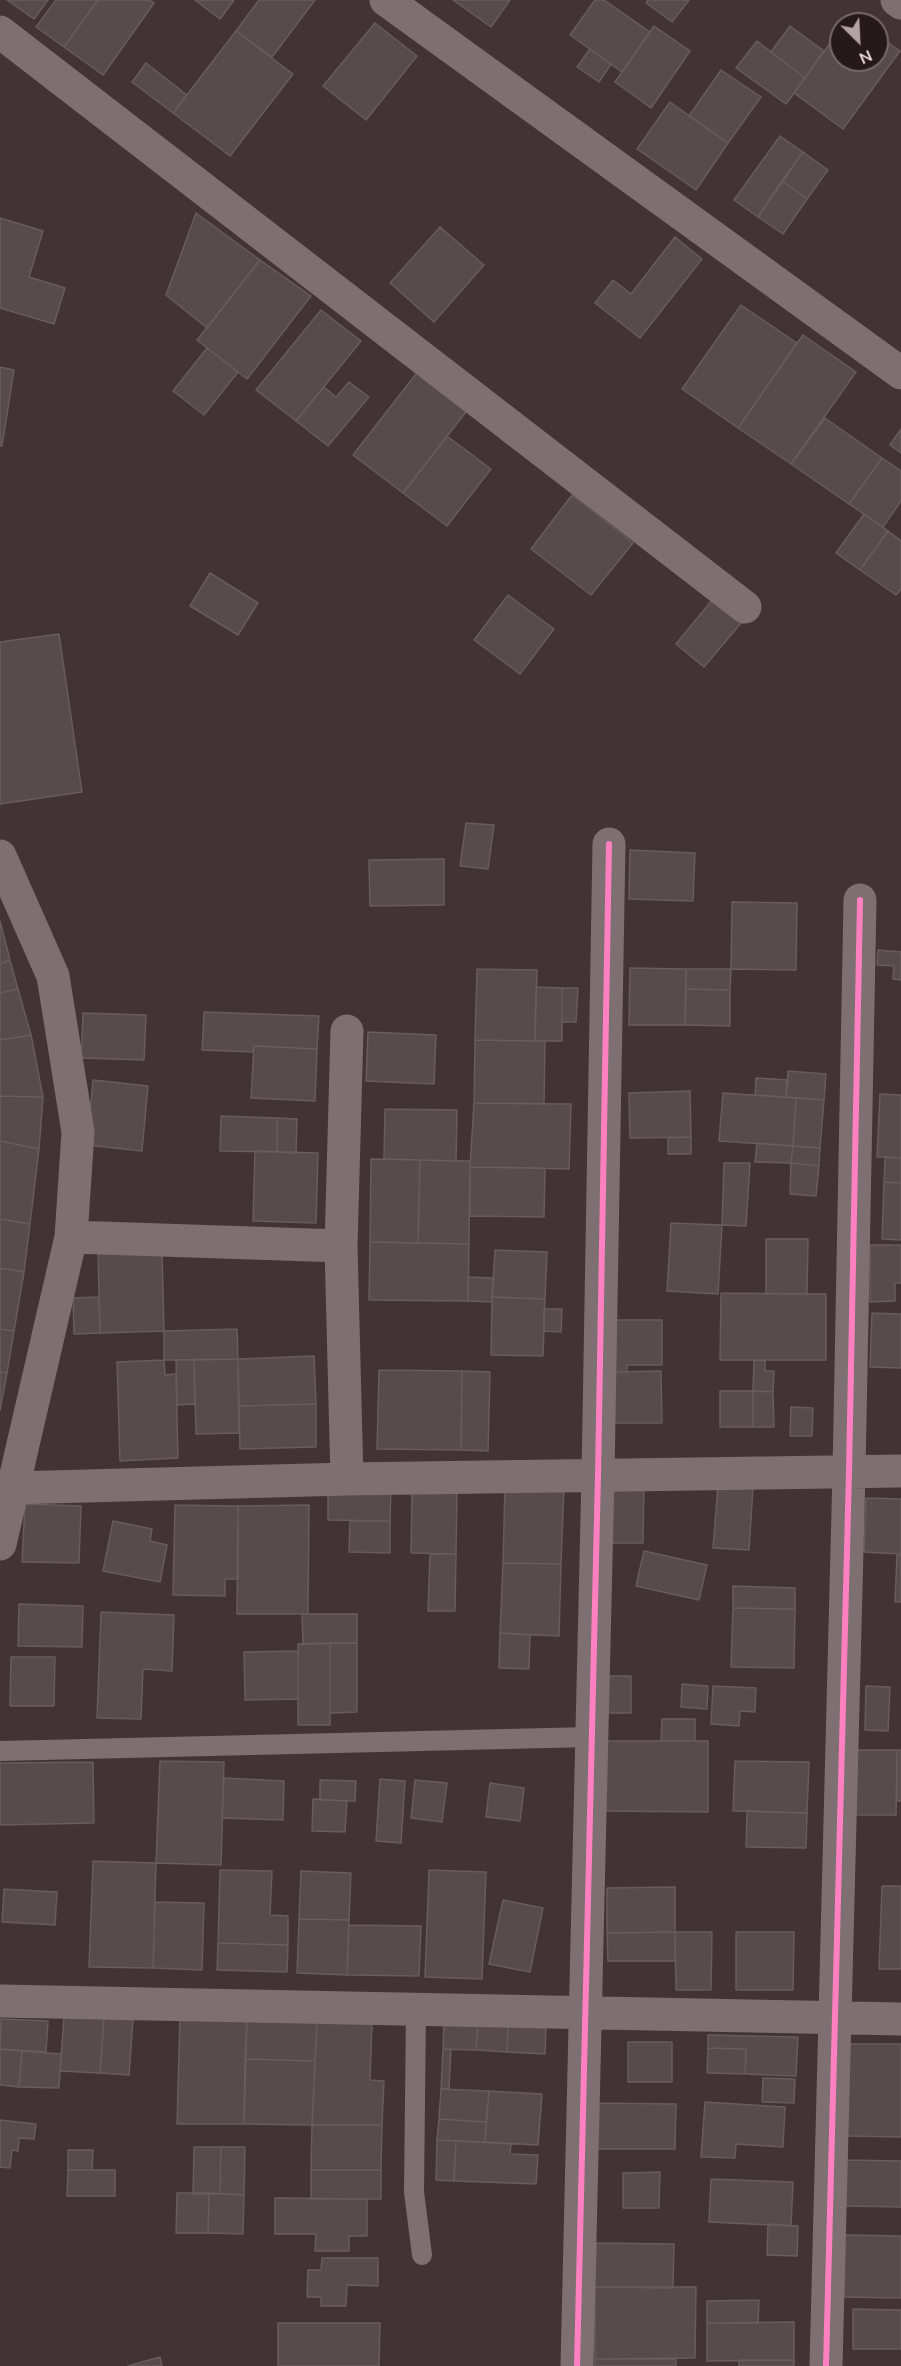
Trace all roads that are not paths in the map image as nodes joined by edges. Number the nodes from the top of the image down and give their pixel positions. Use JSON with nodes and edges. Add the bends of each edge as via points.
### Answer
{"nodes":[{"id":1,"x":386,"y":0,"type":"edge"},
{"id":2,"x":897,"y":0,"type":"edge"},
{"id":3,"x":901,"y":3,"type":"edge"},
{"id":4,"x":0,"y":32,"type":"edge"},
{"id":5,"x":901,"y":373,"type":"edge"},
{"id":6,"x":745,"y":606,"type":"dead end"},
{"id":7,"x":609,"y":844,"type":"dead end"},
{"id":8,"x":0,"y":856,"type":"edge"},
{"id":9,"x":860,"y":900,"type":"dead end"},
{"id":10,"x":347,"y":1031,"type":"dead end"},
{"id":11,"x":71,"y":1237,"type":"junction"},
{"id":12,"x":341,"y":1246,"type":"junction"},
{"id":13,"x":901,"y":1471,"type":"edge"},
{"id":14,"x":849,"y":1472,"type":"junction"},
{"id":15,"x":598,"y":1475,"type":"junction"},
{"id":16,"x":347,"y":1479,"type":"junction"},
{"id":17,"x":12,"y":1488,"type":"junction"},
{"id":18,"x":0,"y":1544,"type":"edge"},
{"id":19,"x":590,"y":1737,"type":"junction"},
{"id":20,"x":0,"y":1751,"type":"edge"},
{"id":21,"x":0,"y":2001,"type":"edge"},
{"id":22,"x":416,"y":2010,"type":"junction"},
{"id":23,"x":584,"y":2013,"type":"junction"},
{"id":24,"x":834,"y":2018,"type":"junction"},
{"id":25,"x":901,"y":2019,"type":"edge"},
{"id":26,"x":422,"y":2255,"type":"dead end"},
{"id":27,"x":577,"y":2366,"type":"edge"},
{"id":28,"x":826,"y":2366,"type":"edge"}],
"edges":[{"from":1,"to":5,"type":"street"},
{"from":2,"to":3,"type":"street"},
{"from":4,"to":6,"type":"street"},
{"from":7,"to":15,"type":"street"},
{"from":8,"to":11,"type":"street","via":[[53,976],[78,1132]]},
{"from":9,"to":14,"type":"street"},
{"from":10,"to":12,"type":"street"},
{"from":11,"to":12,"type":"street"},
{"from":11,"to":17,"type":"street"},
{"from":12,"to":16,"type":"street"},
{"from":13,"to":14,"type":"street"},
{"from":14,"to":15,"type":"street"},
{"from":14,"to":24,"type":"street"},
{"from":15,"to":16,"type":"street"},
{"from":15,"to":19,"type":"street"},
{"from":16,"to":17,"type":"street"},
{"from":17,"to":18,"type":"street"},
{"from":19,"to":20,"type":"lane"},
{"from":19,"to":23,"type":"street"},
{"from":21,"to":22,"type":"street"},
{"from":22,"to":23,"type":"street"},
{"from":22,"to":26,"type":"lane","via":[[414,2192]]},
{"from":23,"to":24,"type":"street"},
{"from":23,"to":27,"type":"street"},
{"from":24,"to":25,"type":"street"},
{"from":24,"to":28,"type":"street"}]}
